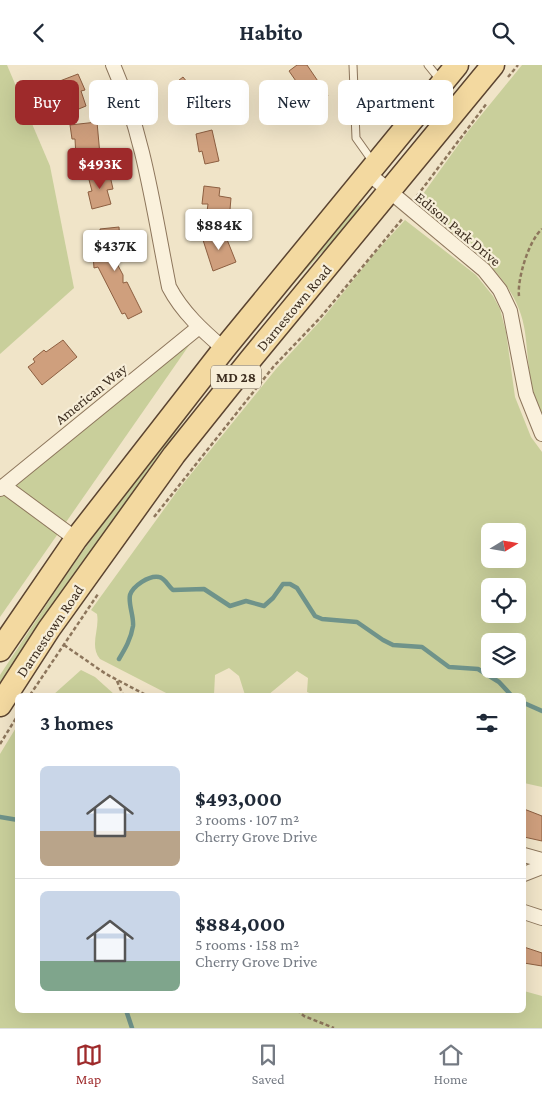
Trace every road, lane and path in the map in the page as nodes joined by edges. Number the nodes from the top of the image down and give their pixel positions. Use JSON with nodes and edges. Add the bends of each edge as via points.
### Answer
{"nodes":[{"id":1,"x":113,"y":65,"type":"edge"},
{"id":2,"x":353,"y":65,"type":"edge"},
{"id":3,"x":428,"y":65,"type":"edge"},
{"id":4,"x":457,"y":65,"type":"edge"},
{"id":5,"x":518,"y":65,"type":"edge"},
{"id":6,"x":500,"y":73,"type":"edge"},
{"id":7,"x":440,"y":80,"type":"edge"},
{"id":8,"x":445,"y":80,"type":"edge"},
{"id":9,"x":491,"y":99,"type":"dead end"},
{"id":10,"x":409,"y":125,"type":"edge"},
{"id":11,"x":372,"y":170,"type":"junction"},
{"id":12,"x":390,"y":193,"type":"junction"},
{"id":13,"x":409,"y":209,"type":"junction"},
{"id":14,"x":542,"y":229,"type":"edge"},
{"id":15,"x":520,"y":302,"type":"dead end"},
{"id":16,"x":199,"y":327,"type":"junction"},
{"id":17,"x":224,"y":349,"type":"junction"},
{"id":18,"x":542,"y":435,"type":"edge"},
{"id":19,"x":2,"y":487,"type":"edge"},
{"id":20,"x":148,"y":524,"type":"dead end"},
{"id":21,"x":76,"y":539,"type":"junction"},
{"id":22,"x":99,"y":593,"type":"dead end"},
{"id":23,"x":65,"y":643,"type":"junction"},
{"id":24,"x":0,"y":650,"type":"edge"},
{"id":25,"x":116,"y":680,"type":"junction"},
{"id":26,"x":31,"y":693,"type":"edge"},
{"id":27,"x":122,"y":693,"type":"edge"},
{"id":28,"x":142,"y":693,"type":"edge"},
{"id":29,"x":0,"y":705,"type":"edge"},
{"id":30,"x":15,"y":720,"type":"edge"},
{"id":31,"x":0,"y":744,"type":"edge"},
{"id":32,"x":526,"y":855,"type":"edge"},
{"id":33,"x":542,"y":859,"type":"edge"},
{"id":34,"x":542,"y":867,"type":"edge"},
{"id":35,"x":526,"y":874,"type":"edge"},
{"id":36,"x":526,"y":913,"type":"edge"},
{"id":37,"x":542,"y":918,"type":"edge"},
{"id":38,"x":300,"y":1013,"type":"edge"},
{"id":39,"x":334,"y":1028,"type":"edge"}],
"edges":[{"from":1,"to":16,"type":"street","via":[[143,156],[169,287],[176,301]]},
{"from":2,"to":11,"type":"lane","via":[[356,138]]},
{"from":3,"to":7,"type":"lane"},
{"from":4,"to":8,"type":"main road","name":"Darnestown Road","number":"MD 28"},
{"from":5,"to":6,"type":"path"},
{"from":6,"to":12,"type":"main road","name":"Darnestown Road","number":"MD 28"},
{"from":9,"to":13,"type":"path"},
{"from":10,"to":11,"type":"main road","name":"Darnestown Road","number":"MD 28"},
{"from":11,"to":12,"type":"street","name":"Edison Park Drive"},
{"from":11,"to":17,"type":"main road","name":"Darnestown Road","number":"MD 28"},
{"from":12,"to":13,"type":"street","name":"Edison Park Drive"},
{"from":12,"to":29,"type":"main road","name":"Darnestown Road","number":"MD 28","via":[[174,455],[49,629]]},
{"from":13,"to":18,"type":"street","name":"Edison Park Drive","via":[[484,270],[502,295],[514,326],[526,394]]},
{"from":13,"to":20,"type":"path","via":[[320,318],[274,366]]},
{"from":14,"to":15,"type":"path","via":[[530,244],[521,277]]},
{"from":16,"to":17,"type":"street"},
{"from":16,"to":19,"type":"street","name":"American Way"},
{"from":17,"to":21,"type":"main road","name":"Darnestown Road","number":"MD 28"},
{"from":19,"to":21,"type":"street","name":"American Way"},
{"from":21,"to":24,"type":"main road","name":"Darnestown Road","number":"MD 28"},
{"from":22,"to":23,"type":"path"},
{"from":23,"to":25,"type":"path"},
{"from":23,"to":26,"type":"path"},
{"from":25,"to":27,"type":"path"},
{"from":25,"to":28,"type":"path"},
{"from":30,"to":31,"type":"path"},
{"from":32,"to":33,"type":"street"},
{"from":34,"to":35,"type":"street"},
{"from":36,"to":37,"type":"street"},
{"from":38,"to":39,"type":"path"}]}
